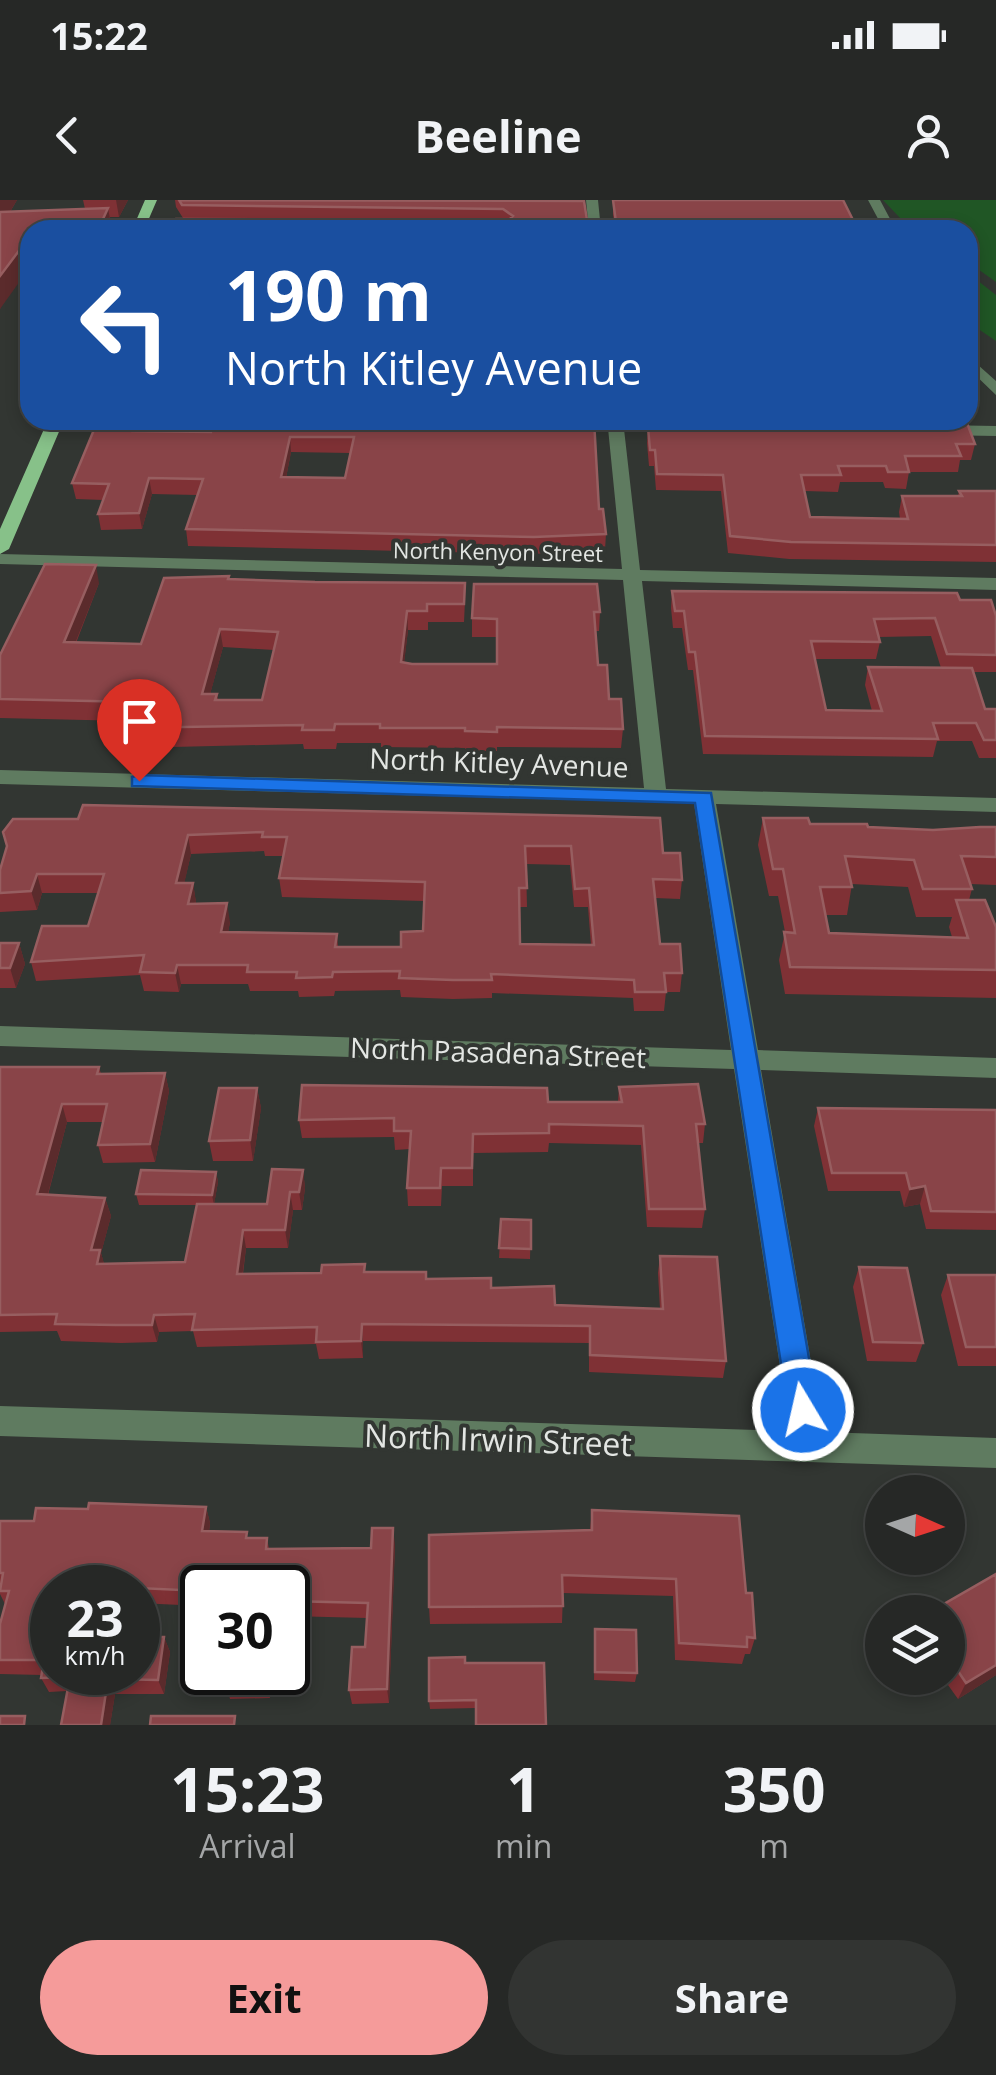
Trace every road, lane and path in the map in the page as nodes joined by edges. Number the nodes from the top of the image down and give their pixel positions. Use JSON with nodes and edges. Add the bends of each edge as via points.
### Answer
{"nodes":[{"id":1,"x":978,"y":371,"type":"edge"},
{"id":2,"x":996,"y":390,"type":"edge"},
{"id":3,"x":52,"y":430,"type":"edge"},
{"id":4,"x":617,"y":430,"type":"edge"},
{"id":5,"x":0,"y":549,"type":"edge"},
{"id":6,"x":0,"y":559,"type":"edge"},
{"id":7,"x":632,"y":576,"type":"junction"},
{"id":8,"x":996,"y":584,"type":"edge"},
{"id":9,"x":0,"y":778,"type":"edge"},
{"id":10,"x":656,"y":796,"type":"junction"},
{"id":11,"x":704,"y":798,"type":"junction"},
{"id":12,"x":996,"y":805,"type":"edge"},
{"id":13,"x":0,"y":1036,"type":"edge"},
{"id":14,"x":745,"y":1060,"type":"junction"},
{"id":15,"x":996,"y":1068,"type":"edge"},
{"id":16,"x":0,"y":1422,"type":"edge"},
{"id":17,"x":809,"y":1449,"type":"junction"},
{"id":18,"x":996,"y":1452,"type":"edge"}],
"edges":[{"from":1,"to":2,"type":"street"},
{"from":3,"to":5,"type":"main road"},
{"from":4,"to":7,"type":"street"},
{"from":6,"to":7,"type":"street","name":"North Kenyon Street"},
{"from":7,"to":8,"type":"street","name":"North Kenyon Street"},
{"from":7,"to":10,"type":"street"},
{"from":9,"to":10,"type":"street","name":"North Kitley Avenue"},
{"from":10,"to":11,"type":"street","name":"North Kitley Avenue"},
{"from":11,"to":12,"type":"street","name":"North Kitley Avenue"},
{"from":11,"to":14,"type":"street"},
{"from":13,"to":14,"type":"street","name":"North Pasadena Street"},
{"from":14,"to":15,"type":"street","name":"North Pasadena Street"},
{"from":14,"to":17,"type":"street"},
{"from":16,"to":17,"type":"street","name":"North Irwin Street"},
{"from":17,"to":18,"type":"street","name":"North Irwin Street"}]}
